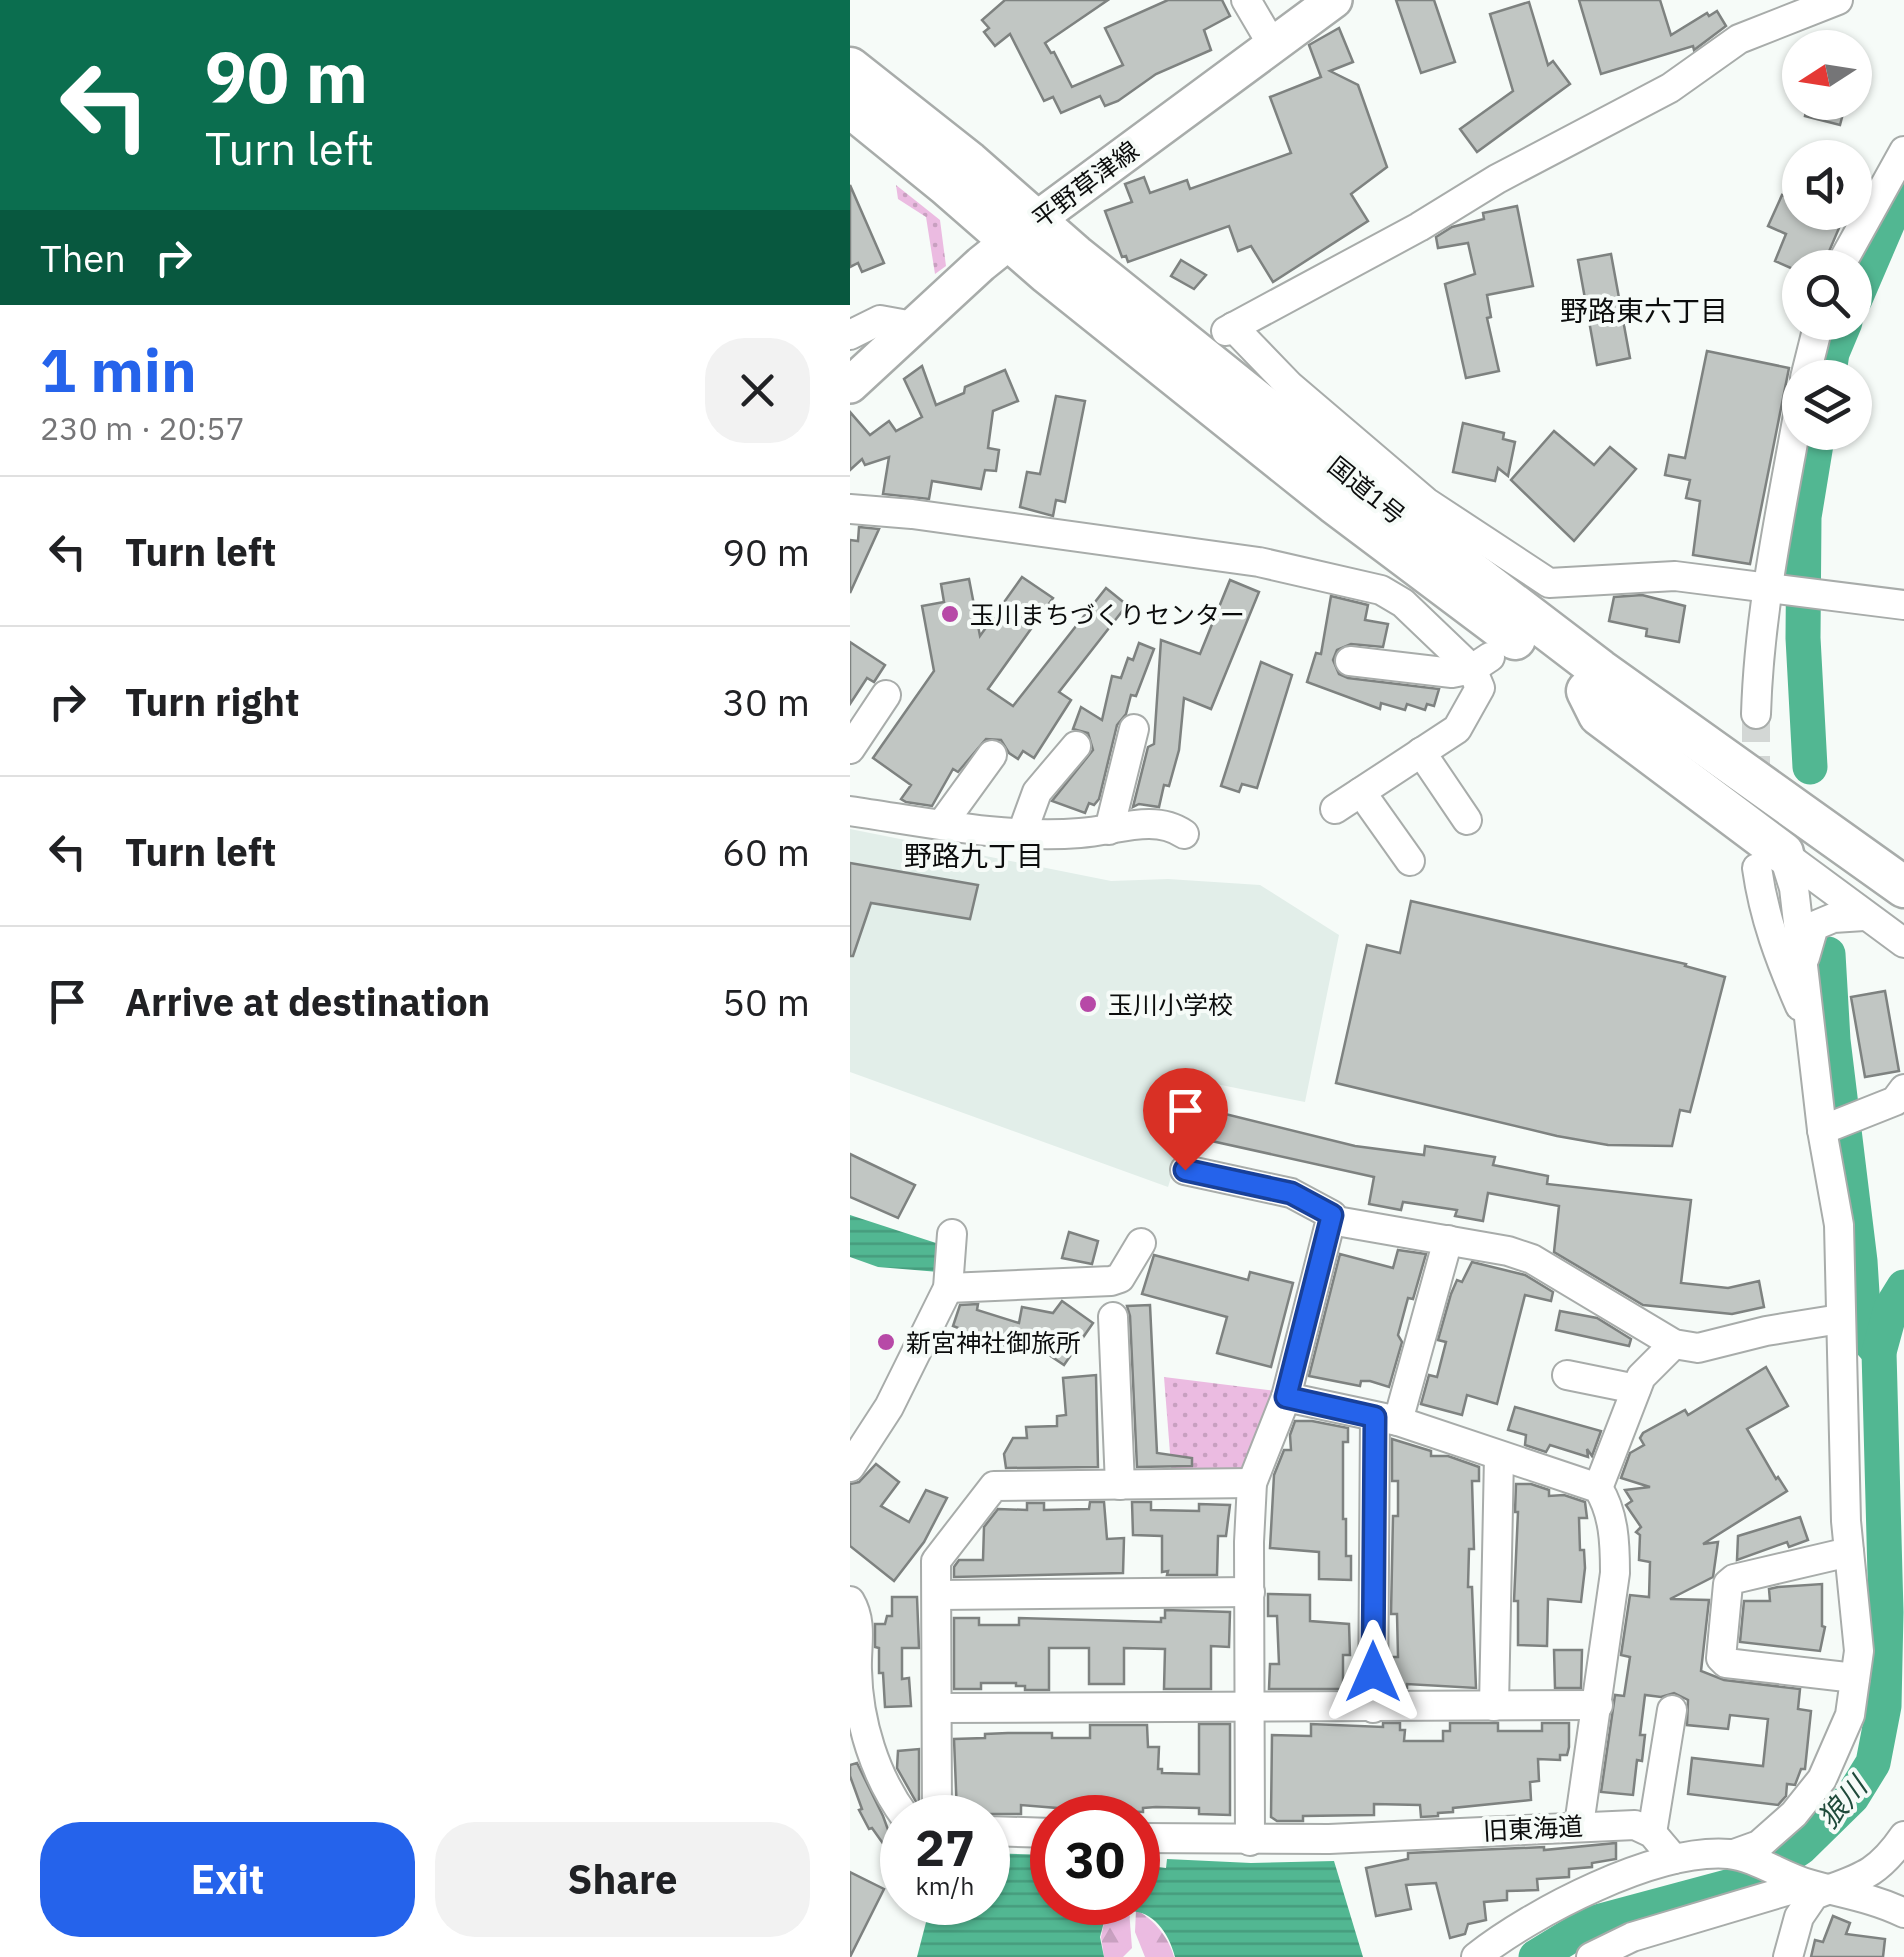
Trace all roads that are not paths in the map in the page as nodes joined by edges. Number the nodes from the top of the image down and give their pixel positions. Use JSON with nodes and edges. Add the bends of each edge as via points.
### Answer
{"nodes":[{"id":1,"x":1246,"y":0,"type":"edge"},
{"id":2,"x":1334,"y":0,"type":"edge"},
{"id":3,"x":1838,"y":0,"type":"edge"},
{"id":4,"x":1273,"y":46,"type":"junction"},
{"id":5,"x":856,"y":86,"type":"edge"},
{"id":6,"x":1904,"y":151,"type":"edge"},
{"id":7,"x":1023,"y":231,"type":"junction"},
{"id":8,"x":1849,"y":250,"type":"edge"},
{"id":9,"x":913,"y":326,"type":"junction"},
{"id":10,"x":850,"y":335,"type":"edge"},
{"id":11,"x":850,"y":385,"type":"edge"},
{"id":12,"x":1791,"y":450,"type":"edge"},
{"id":13,"x":850,"y":509,"type":"edge"},
{"id":14,"x":1417,"y":512,"type":"junction"},
{"id":15,"x":1789,"y":591,"type":"junction"},
{"id":16,"x":1904,"y":605,"type":"edge"},
{"id":17,"x":1350,"y":662,"type":"dead end"},
{"id":18,"x":1481,"y":663,"type":"junction"},
{"id":19,"x":1593,"y":680,"type":"junction"},
{"id":20,"x":886,"y":695,"type":"dead end"},
{"id":21,"x":1756,"y":714,"type":"tunnel mouth"},
{"id":22,"x":1134,"y":730,"type":"dead end"},
{"id":23,"x":1076,"y":746,"type":"dead end"},
{"id":24,"x":850,"y":749,"type":"edge"},
{"id":25,"x":1421,"y":752,"type":"junction"},
{"id":26,"x":992,"y":755,"type":"dead end"},
{"id":27,"x":1361,"y":792,"type":"junction"},
{"id":28,"x":1335,"y":809,"type":"dead end"},
{"id":29,"x":850,"y":811,"type":"edge"},
{"id":30,"x":1467,"y":820,"type":"dead end"},
{"id":31,"x":942,"y":824,"type":"junction"},
{"id":32,"x":1109,"y":830,"type":"junction"},
{"id":33,"x":1022,"y":833,"type":"junction"},
{"id":34,"x":1184,"y":834,"type":"dead end"},
{"id":35,"x":1789,"y":849,"type":"junction"},
{"id":36,"x":1904,"y":860,"type":"edge"},
{"id":37,"x":1410,"y":862,"type":"dead end"},
{"id":38,"x":1904,"y":887,"type":"edge"},
{"id":39,"x":1864,"y":916,"type":"junction"},
{"id":40,"x":1904,"y":918,"type":"edge"},
{"id":41,"x":1904,"y":943,"type":"edge"},
{"id":42,"x":1804,"y":958,"type":"junction"},
{"id":43,"x":1808,"y":1026,"type":"junction"},
{"id":44,"x":1904,"y":1089,"type":"edge"},
{"id":45,"x":1822,"y":1130,"type":"junction"},
{"id":46,"x":1185,"y":1170,"type":"dead end"},
{"id":47,"x":1342,"y":1222,"type":"dead end"},
{"id":48,"x":952,"y":1234,"type":"dead end"},
{"id":49,"x":1448,"y":1240,"type":"junction"},
{"id":50,"x":1141,"y":1243,"type":"dead end"},
{"id":51,"x":948,"y":1288,"type":"junction"},
{"id":52,"x":1112,"y":1317,"type":"dead end"},
{"id":53,"x":1840,"y":1319,"type":"junction"},
{"id":54,"x":1674,"y":1344,"type":"junction"},
{"id":55,"x":1566,"y":1374,"type":"dead end"},
{"id":56,"x":1636,"y":1389,"type":"junction"},
{"id":57,"x":1286,"y":1397,"type":"junction"},
{"id":58,"x":1387,"y":1419,"type":"junction"},
{"id":59,"x":1499,"y":1456,"type":"junction"},
{"id":60,"x":850,"y":1467,"type":"edge"},
{"id":61,"x":1252,"y":1483,"type":"junction"},
{"id":62,"x":1120,"y":1485,"type":"junction"},
{"id":63,"x":1598,"y":1488,"type":"junction"},
{"id":64,"x":1849,"y":1552,"type":"junction"},
{"id":65,"x":1250,"y":1592,"type":"junction"},
{"id":66,"x":937,"y":1595,"type":"junction"},
{"id":67,"x":850,"y":1601,"type":"edge"},
{"id":68,"x":1855,"y":1678,"type":"junction"},
{"id":69,"x":1249,"y":1706,"type":"junction"},
{"id":70,"x":1494,"y":1706,"type":"junction"},
{"id":71,"x":1598,"y":1706,"type":"junction"},
{"id":72,"x":938,"y":1708,"type":"junction"},
{"id":73,"x":1373,"y":1708,"type":"junction"},
{"id":74,"x":1672,"y":1710,"type":"dead end"},
{"id":75,"x":894,"y":1795,"type":"edge"},
{"id":76,"x":937,"y":1795,"type":"edge"},
{"id":77,"x":1579,"y":1826,"type":"junction"},
{"id":78,"x":1652,"y":1833,"type":"junction"},
{"id":79,"x":1904,"y":1836,"type":"edge"},
{"id":80,"x":1160,"y":1839,"type":"edge"},
{"id":81,"x":1250,"y":1841,"type":"junction"},
{"id":82,"x":1734,"y":1854,"type":"junction"},
{"id":83,"x":1674,"y":1859,"type":"junction"},
{"id":84,"x":1813,"y":1884,"type":"junction"},
{"id":85,"x":1904,"y":1914,"type":"edge"},
{"id":86,"x":1476,"y":1957,"type":"edge"},
{"id":87,"x":1591,"y":1957,"type":"edge"},
{"id":88,"x":1788,"y":1957,"type":"edge"}],
"edges":[{"from":1,"to":4,"type":"street"},
{"from":2,"to":4,"type":"main road","name":"平野草津線"},
{"from":3,"to":14,"type":"street","via":[[1739,39],[1670,88],[1229,329]]},
{"from":4,"to":7,"type":"main road","name":"平野草津線"},
{"from":5,"to":7,"type":"highway","name":"国道1号"},
{"from":6,"to":8,"type":"street"},
{"from":7,"to":9,"type":"main road","name":"平野草津線"},
{"from":7,"to":14,"type":"highway","name":"国道1号"},
{"from":7,"to":19,"type":"highway","name":"国道1号","via":[[1334,504]]},
{"from":9,"to":10,"type":"street","via":[[880,320]]},
{"from":9,"to":11,"type":"main road","name":"平野草津線"},
{"from":12,"to":15,"type":"street","via":[[1779,506]]},
{"from":13,"to":18,"type":"street","via":[[1259,562],[1381,590]]},
{"from":14,"to":15,"type":"street","via":[[1547,586],[1674,576]]},
{"from":14,"to":19,"type":"highway","name":"国道1号"},
{"from":15,"to":16,"type":"street"},
{"from":15,"to":21,"type":"street","via":[[1757,664]]},
{"from":17,"to":18,"type":"street","via":[[1452,674]]},
{"from":18,"to":25,"type":"street","via":[[1480,688],[1457,729]]},
{"from":19,"to":35,"type":"highway","name":"国道1号"},
{"from":19,"to":36,"type":"highway","via":[[1617,668]]},
{"from":20,"to":24,"type":"street"},
{"from":22,"to":32,"type":"street"},
{"from":23,"to":33,"type":"street","via":[[1037,792]]},
{"from":25,"to":27,"type":"street"},
{"from":25,"to":30,"type":"street"},
{"from":26,"to":31,"type":"street"},
{"from":27,"to":28,"type":"street"},
{"from":27,"to":37,"type":"street"},
{"from":29,"to":31,"type":"street"},
{"from":31,"to":33,"type":"street"},
{"from":32,"to":33,"type":"street"},
{"from":32,"to":34,"type":"street","via":[[1156,822]]},
{"from":35,"to":38,"type":"highway","name":"国道1号"},
{"from":35,"to":39,"type":"street"},
{"from":35,"to":40,"type":"highway","name":"国道1号"},
{"from":35,"to":42,"type":"street"},
{"from":35,"to":43,"type":"street","via":[[1762,905]]},
{"from":39,"to":41,"type":"street"},
{"from":39,"to":42,"type":"street","via":[[1814,926]]},
{"from":42,"to":43,"type":"street"},
{"from":43,"to":45,"type":"street"},
{"from":44,"to":45,"type":"street","via":[[1895,1101]]},
{"from":45,"to":53,"type":"street","via":[[1839,1224]]},
{"from":46,"to":57,"type":"street","via":[[1291,1193],[1332,1215]]},
{"from":47,"to":49,"type":"street"},
{"from":48,"to":51,"type":"street"},
{"from":49,"to":54,"type":"street","via":[[1532,1259]]},
{"from":49,"to":58,"type":"street"},
{"from":50,"to":51,"type":"street","via":[[1120,1278],[1110,1282]]},
{"from":51,"to":60,"type":"street","via":[[889,1407]]},
{"from":52,"to":62,"type":"street"},
{"from":53,"to":54,"type":"street","via":[[1698,1348]]},
{"from":53,"to":64,"type":"street"},
{"from":54,"to":56,"type":"street"},
{"from":55,"to":56,"type":"street"},
{"from":56,"to":63,"type":"street"},
{"from":57,"to":58,"type":"street"},
{"from":57,"to":61,"type":"street"},
{"from":58,"to":59,"type":"street"},
{"from":58,"to":73,"type":"street"},
{"from":59,"to":63,"type":"street"},
{"from":59,"to":70,"type":"street"},
{"from":61,"to":62,"type":"street"},
{"from":61,"to":65,"type":"street"},
{"from":62,"to":66,"type":"street","via":[[994,1486],[936,1561]]},
{"from":63,"to":71,"type":"street","via":[[1615,1536],[1615,1572]]},
{"from":64,"to":68,"type":"street","via":[[1859,1651]]},
{"from":64,"to":68,"type":"street","via":[[1734,1579],[1728,1584],[1721,1658],[1726,1664]]},
{"from":65,"to":66,"type":"street"},
{"from":65,"to":69,"type":"street"},
{"from":66,"to":72,"type":"street"},
{"from":67,"to":75,"type":"street","via":[[866,1733]]},
{"from":68,"to":82,"type":"street","via":[[1850,1715],[1822,1779],[1759,1844]]},
{"from":69,"to":72,"type":"street"},
{"from":69,"to":73,"type":"street"},
{"from":69,"to":81,"type":"street"},
{"from":70,"to":71,"type":"street"},
{"from":70,"to":73,"type":"street"},
{"from":71,"to":77,"type":"street"},
{"from":72,"to":76,"type":"street"},
{"from":74,"to":78,"type":"street"},
{"from":77,"to":78,"type":"street","name":"旧東海道","via":[[1635,1826]]},
{"from":77,"to":81,"type":"street","name":"旧東海道"},
{"from":78,"to":83,"type":"street"},
{"from":79,"to":84,"type":"street","via":[[1886,1862]]},
{"from":80,"to":81,"type":"street","name":"旧東海道"},
{"from":82,"to":83,"type":"street"},
{"from":82,"to":84,"type":"street"},
{"from":83,"to":86,"type":"street","via":[[1546,1912]]},
{"from":84,"to":85,"type":"street"},
{"from":84,"to":87,"type":"street","via":[[1632,1937]]},
{"from":84,"to":88,"type":"street"}]}
